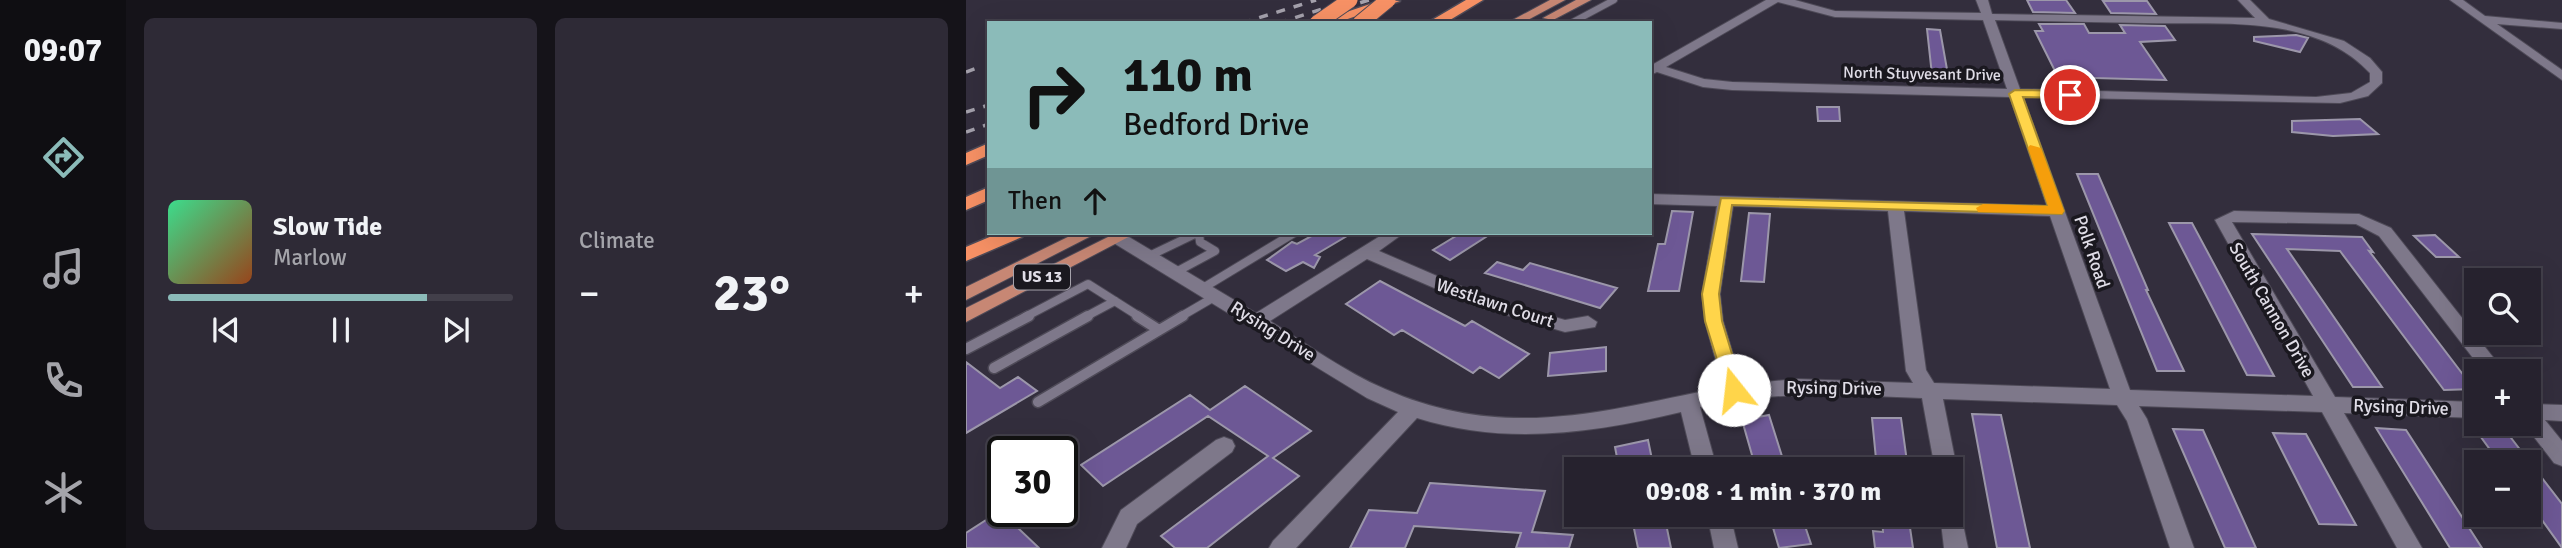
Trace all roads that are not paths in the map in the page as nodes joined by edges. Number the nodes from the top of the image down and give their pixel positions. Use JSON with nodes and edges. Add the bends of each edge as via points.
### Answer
{"nodes":[{"id":1,"x":1350,"y":0,"type":"edge"},
{"id":2,"x":1388,"y":0,"type":"edge"},
{"id":3,"x":1395,"y":0,"type":"edge"},
{"id":4,"x":1476,"y":0,"type":"edge"},
{"id":5,"x":1559,"y":0,"type":"edge"},
{"id":6,"x":1585,"y":0,"type":"edge"},
{"id":7,"x":1614,"y":0,"type":"edge"},
{"id":8,"x":1774,"y":0,"type":"edge"},
{"id":9,"x":1782,"y":0,"type":"edge"},
{"id":10,"x":1982,"y":0,"type":"edge"},
{"id":11,"x":2244,"y":0,"type":"edge"},
{"id":12,"x":2456,"y":0,"type":"edge"},
{"id":13,"x":1553,"y":16,"type":"junction"},
{"id":14,"x":1988,"y":17,"type":"junction"},
{"id":15,"x":2483,"y":19,"type":"junction"},
{"id":16,"x":1322,"y":21,"type":"edge"},
{"id":17,"x":1326,"y":21,"type":"edge"},
{"id":18,"x":1362,"y":21,"type":"edge"},
{"id":19,"x":1438,"y":21,"type":"edge"},
{"id":20,"x":1517,"y":21,"type":"edge"},
{"id":21,"x":1543,"y":21,"type":"edge"},
{"id":22,"x":1570,"y":21,"type":"edge"},
{"id":23,"x":1575,"y":21,"type":"edge"},
{"id":24,"x":2264,"y":22,"type":"junction"},
{"id":25,"x":2562,"y":26,"type":"edge"},
{"id":26,"x":1653,"y":69,"type":"edge"},
{"id":27,"x":2562,"y":76,"type":"edge"},
{"id":28,"x":2015,"y":94,"type":"junction"},
{"id":29,"x":987,"y":149,"type":"edge"},
{"id":30,"x":966,"y":160,"type":"edge"},
{"id":31,"x":987,"y":194,"type":"edge"},
{"id":32,"x":1652,"y":199,"type":"edge"},
{"id":33,"x":1726,"y":201,"type":"junction"},
{"id":34,"x":966,"y":204,"type":"edge"},
{"id":35,"x":1895,"y":206,"type":"junction"},
{"id":36,"x":2057,"y":211,"type":"junction"},
{"id":37,"x":987,"y":234,"type":"edge"},
{"id":38,"x":1010,"y":235,"type":"edge"},
{"id":39,"x":1085,"y":235,"type":"edge"},
{"id":40,"x":1117,"y":235,"type":"edge"},
{"id":41,"x":1120,"y":235,"type":"edge"},
{"id":42,"x":1194,"y":235,"type":"edge"},
{"id":43,"x":1198,"y":235,"type":"edge"},
{"id":44,"x":1291,"y":235,"type":"edge"},
{"id":45,"x":1393,"y":235,"type":"edge"},
{"id":46,"x":966,"y":244,"type":"edge"},
{"id":47,"x":1366,"y":252,"type":"junction"},
{"id":48,"x":966,"y":255,"type":"edge"},
{"id":49,"x":1149,"y":256,"type":"junction"},
{"id":50,"x":1176,"y":272,"type":"junction"},
{"id":51,"x":1209,"y":292,"type":"junction"},
{"id":52,"x":966,"y":294,"type":"edge"},
{"id":53,"x":1115,"y":301,"type":"junction"},
{"id":54,"x":966,"y":316,"type":"edge"},
{"id":55,"x":1257,"y":321,"type":"junction"},
{"id":56,"x":1588,"y":322,"type":"dead end"},
{"id":57,"x":1159,"y":330,"type":"junction"},
{"id":58,"x":966,"y":349,"type":"edge"},
{"id":59,"x":2485,"y":359,"type":"edge"},
{"id":60,"x":994,"y":368,"type":"dead end"},
{"id":61,"x":1734,"y":390,"type":"junction"},
{"id":62,"x":1928,"y":391,"type":"junction"},
{"id":63,"x":2123,"y":398,"type":"junction"},
{"id":64,"x":1688,"y":400,"type":"junction"},
{"id":65,"x":1038,"y":402,"type":"dead end"},
{"id":66,"x":2326,"y":405,"type":"junction"},
{"id":67,"x":1412,"y":410,"type":"junction"},
{"id":68,"x":2464,"y":410,"type":"edge"},
{"id":69,"x":2562,"y":413,"type":"edge"},
{"id":70,"x":2541,"y":414,"type":"edge"},
{"id":71,"x":2541,"y":430,"type":"edge"},
{"id":72,"x":1224,"y":446,"type":"dead end"},
{"id":73,"x":1703,"y":457,"type":"edge"},
{"id":74,"x":1944,"y":457,"type":"edge"},
{"id":75,"x":2562,"y":457,"type":"edge"},
{"id":76,"x":1721,"y":527,"type":"edge"},
{"id":77,"x":1953,"y":527,"type":"edge"},
{"id":78,"x":1114,"y":548,"type":"edge"},
{"id":79,"x":1281,"y":548,"type":"edge"},
{"id":80,"x":1726,"y":548,"type":"edge"},
{"id":81,"x":1956,"y":548,"type":"edge"},
{"id":82,"x":2182,"y":548,"type":"edge"},
{"id":83,"x":2410,"y":548,"type":"edge"}],
"edges":[{"from":1,"to":16,"type":"highway","bridge":true},
{"from":2,"to":18,"type":"highway","bridge":true},
{"from":3,"to":17,"type":"highway"},
{"from":4,"to":19,"type":"highway"},
{"from":5,"to":20,"type":"main road"},
{"from":6,"to":13,"type":"main road"},
{"from":7,"to":23,"type":"lane"},
{"from":8,"to":26,"type":"street"},
{"from":9,"to":14,"type":"street","via":[[1835,14]]},
{"from":10,"to":14,"type":"street","name":"Polk Road"},
{"from":11,"to":24,"type":"street"},
{"from":12,"to":15,"type":"street"},
{"from":13,"to":21,"type":"main road"},
{"from":13,"to":22,"type":"lane"},
{"from":14,"to":24,"type":"street"},
{"from":14,"to":28,"type":"street","name":"Polk Road"},
{"from":15,"to":25,"type":"street"},
{"from":15,"to":27,"type":"street"},
{"from":24,"to":28,"type":"street","name":"North Stuyvesant Drive","via":[[2334,42],[2368,62],[2376,72],[2376,83],[2358,96],[2316,101]]},
{"from":26,"to":28,"type":"street","name":"North Stuyvesant Drive","via":[[1732,86]]},
{"from":28,"to":36,"type":"street","name":"Polk Road"},
{"from":29,"to":30,"type":"highway"},
{"from":31,"to":34,"type":"highway"},
{"from":32,"to":33,"type":"street"},
{"from":33,"to":35,"type":"street"},
{"from":33,"to":61,"type":"street","via":[[1711,294]]},
{"from":35,"to":36,"type":"street"},
{"from":35,"to":62,"type":"street","via":[[1916,371]]},
{"from":36,"to":63,"type":"street","name":"Polk Road"},
{"from":37,"to":46,"type":"highway"},
{"from":38,"to":48,"type":"highway"},
{"from":39,"to":52,"type":"main road","number":"US 13"},
{"from":40,"to":54,"type":"main road","number":"US 13"},
{"from":41,"to":49,"type":"street","name":"Rysing Drive"},
{"from":42,"to":49,"type":"lane"},
{"from":43,"to":50,"type":"lane","via":[[1200,242],[1215,251]]},
{"from":44,"to":51,"type":"lane"},
{"from":45,"to":47,"type":"street"},
{"from":47,"to":55,"type":"street"},
{"from":47,"to":56,"type":"street","name":"Westlawn Court","via":[[1482,302],[1565,326]]},
{"from":49,"to":50,"type":"street","name":"Rysing Drive"},
{"from":50,"to":51,"type":"street","name":"Rysing Drive"},
{"from":51,"to":55,"type":"street","name":"Rysing Drive"},
{"from":51,"to":57,"type":"lane"},
{"from":53,"to":57,"type":"lane"},
{"from":53,"to":58,"type":"lane","via":[[1088,284]]},
{"from":53,"to":60,"type":"lane"},
{"from":55,"to":67,"type":"street","name":"Rysing Drive","via":[[1374,393]]},
{"from":57,"to":65,"type":"lane"},
{"from":59,"to":66,"type":"street","name":"South Cannon Drive","via":[[2377,226],[2359,219],[2226,218],[2222,224]]},
{"from":61,"to":62,"type":"street","name":"Rysing Drive","via":[[1797,386]]},
{"from":61,"to":64,"type":"street","name":"Rysing Drive"},
{"from":62,"to":63,"type":"street","name":"Rysing Drive"},
{"from":62,"to":74,"type":"street","via":[[1938,413]]},
{"from":63,"to":66,"type":"street","name":"Rysing Drive"},
{"from":63,"to":82,"type":"street","name":"Polk Road","via":[[2137,419]]},
{"from":64,"to":67,"type":"street","name":"Rysing Drive","via":[[1621,418],[1543,428],[1487,426]]},
{"from":64,"to":73,"type":"street"},
{"from":66,"to":68,"type":"street","name":"Rysing Drive"},
{"from":66,"to":83,"type":"street"},
{"from":67,"to":79,"type":"street"},
{"from":69,"to":70,"type":"street"},
{"from":71,"to":75,"type":"street"},
{"from":72,"to":78,"type":"street","via":[[1135,513]]},
{"from":76,"to":80,"type":"street"},
{"from":77,"to":81,"type":"street"}]}
